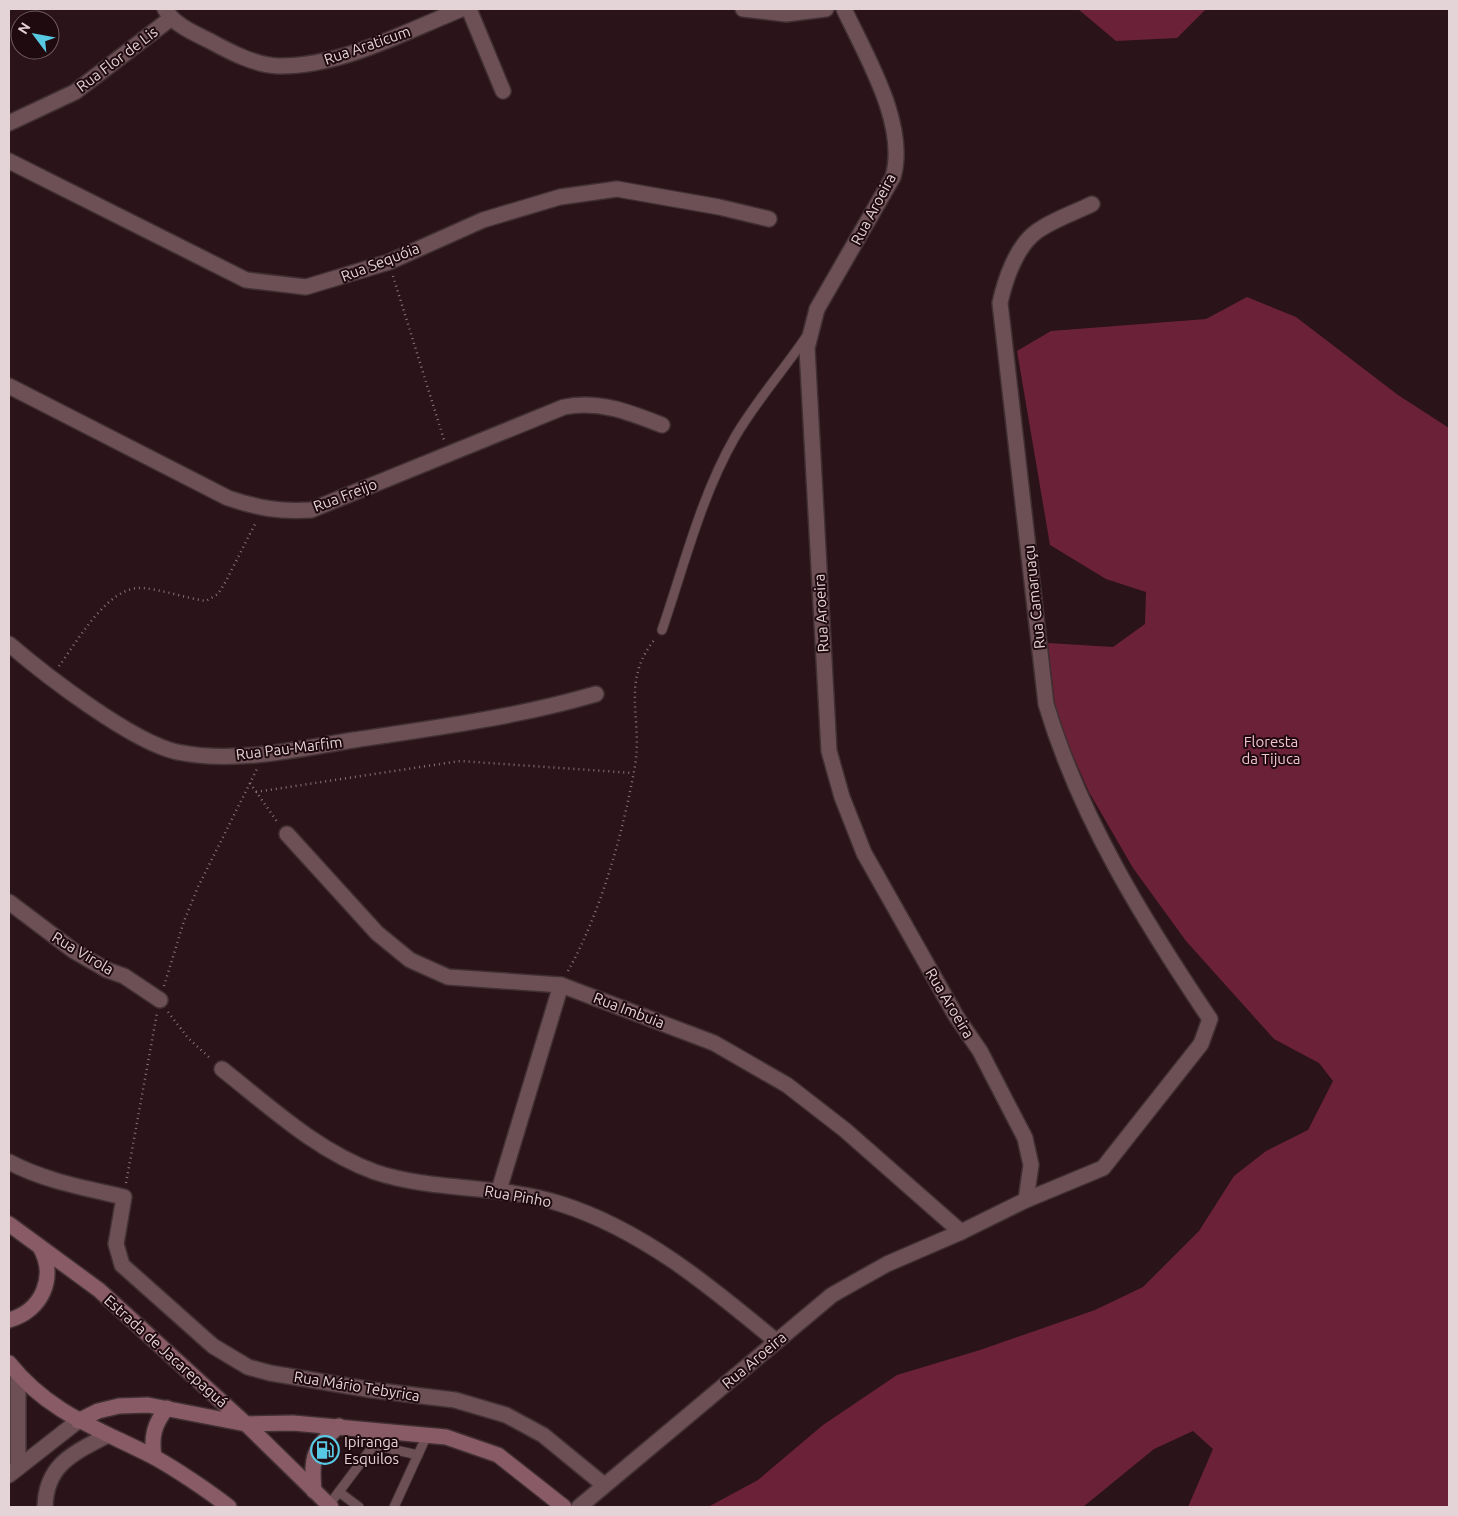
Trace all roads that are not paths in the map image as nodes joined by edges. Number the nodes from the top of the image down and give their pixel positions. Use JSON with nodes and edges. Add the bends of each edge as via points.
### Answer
{"nodes":[{"id":1,"x":462,"y":9,"type":"edge"},
{"id":2,"x":469,"y":9,"type":"edge"},
{"id":3,"x":742,"y":9,"type":"edge"},
{"id":4,"x":826,"y":9,"type":"edge"},
{"id":5,"x":844,"y":9,"type":"edge"},
{"id":6,"x":168,"y":14,"type":"edge"},
{"id":7,"x":503,"y":91,"type":"dead end"},
{"id":8,"x":9,"y":124,"type":"edge"},
{"id":9,"x":9,"y":162,"type":"edge"},
{"id":10,"x":1092,"y":204,"type":"dead end"},
{"id":11,"x":770,"y":219,"type":"dead end"},
{"id":12,"x":809,"y":333,"type":"junction"},
{"id":13,"x":9,"y":386,"type":"edge"},
{"id":14,"x":662,"y":425,"type":"dead end"},
{"id":15,"x":662,"y":630,"type":"road end"},
{"id":16,"x":9,"y":644,"type":"edge"},
{"id":17,"x":596,"y":694,"type":"dead end"},
{"id":18,"x":287,"y":834,"type":"road end"},
{"id":19,"x":9,"y":902,"type":"edge"},
{"id":20,"x":561,"y":984,"type":"junction"},
{"id":21,"x":1196,"y":998,"type":"joint"},
{"id":22,"x":160,"y":1000,"type":"road end"},
{"id":23,"x":222,"y":1069,"type":"road end"},
{"id":24,"x":9,"y":1162,"type":"edge"},
{"id":25,"x":499,"y":1190,"type":"junction"},
{"id":26,"x":1026,"y":1200,"type":"junction"},
{"id":27,"x":9,"y":1224,"type":"edge"},
{"id":28,"x":961,"y":1232,"type":"junction"},
{"id":29,"x":39,"y":1246,"type":"junction"},
{"id":30,"x":9,"y":1320,"type":"edge"},
{"id":31,"x":776,"y":1341,"type":"junction"},
{"id":32,"x":13,"y":1369,"type":"edge"},
{"id":33,"x":167,"y":1408,"type":"junction"},
{"id":34,"x":78,"y":1421,"type":"junction"},
{"id":35,"x":246,"y":1424,"type":"junction"},
{"id":36,"x":339,"y":1426,"type":"junction"},
{"id":37,"x":370,"y":1429,"type":"junction"},
{"id":38,"x":108,"y":1435,"type":"junction"},
{"id":39,"x":427,"y":1435,"type":"junction"},
{"id":40,"x":374,"y":1445,"type":"junction"},
{"id":41,"x":418,"y":1455,"type":"junction"},
{"id":42,"x":154,"y":1457,"type":"junction"},
{"id":43,"x":13,"y":1472,"type":"edge"},
{"id":44,"x":604,"y":1485,"type":"junction"},
{"id":45,"x":314,"y":1491,"type":"junction"},
{"id":46,"x":339,"y":1492,"type":"junction"},
{"id":47,"x":330,"y":1506,"type":"edge"},
{"id":48,"x":45,"y":1507,"type":"edge"},
{"id":49,"x":228,"y":1507,"type":"edge"},
{"id":50,"x":359,"y":1507,"type":"edge"},
{"id":51,"x":394,"y":1507,"type":"edge"},
{"id":52,"x":564,"y":1507,"type":"edge"},
{"id":53,"x":579,"y":1507,"type":"edge"}],
"edges":[{"from":1,"to":6,"type":"street","name":"Rua Araticum","via":[[350,53],[316,63],[276,66],[223,48]]},
{"from":2,"to":7,"type":"street"},
{"from":3,"to":4,"type":"street","via":[[786,14]]},
{"from":5,"to":12,"type":"street","name":"Rua Aroeira","via":[[887,107],[897,162],[893,177],[817,309]]},
{"from":6,"to":8,"type":"street","name":"Rua Flor de Lis","via":[[75,92]]},
{"from":9,"to":11,"type":"street","name":"Rua Sequóia","via":[[246,280],[306,287],[389,262],[483,220],[560,197],[617,189]]},
{"from":10,"to":21,"type":"street","name":"Rua Camaruaçu","via":[[1035,232],[1005,278],[1000,303],[1046,704],[1072,779],[1126,886],[1159,944]]},
{"from":12,"to":15,"type":"lane","via":[[782,373],[758,400],[734,438],[710,490]]},
{"from":12,"to":26,"type":"street","name":"Rua Aroeira","via":[[807,348],[829,751],[842,797],[864,853],[956,1016],[980,1051],[1025,1138],[1032,1164]]},
{"from":13,"to":14,"type":"street","name":"Rua Freijo","via":[[228,498],[262,509],[286,511],[310,510],[579,404],[620,409]]},
{"from":16,"to":17,"type":"street","name":"Rua Pau-Marfim","via":[[124,727],[176,752],[234,756],[264,754],[505,716]]},
{"from":18,"to":20,"type":"street","name":"Rua Imbuia","via":[[377,933],[410,960],[448,977]]},
{"from":19,"to":22,"type":"street","name":"Rua Virola","via":[[74,951],[124,976]]},
{"from":20,"to":25,"type":"street"},
{"from":20,"to":28,"type":"street","name":"Rua Imbuia","via":[[714,1042],[787,1085],[845,1130]]},
{"from":21,"to":26,"type":"street","name":"Rua Aroeira","via":[[1210,1019],[1201,1044],[1103,1168]]},
{"from":23,"to":25,"type":"street","name":"Rua Pinho","via":[[313,1141],[350,1161],[376,1172],[415,1181]]},
{"from":24,"to":44,"type":"street","name":"Rua Mário Tebyrica","via":[[67,1184],[124,1197],[116,1244],[122,1265],[213,1346],[248,1367],[372,1390],[455,1400],[506,1415],[543,1434]]},
{"from":25,"to":31,"type":"street","name":"Rua Pinho","via":[[561,1204],[649,1245],[708,1284]]},
{"from":26,"to":28,"type":"street","name":"Rua Aroeira"},
{"from":27,"to":29,"type":"main road","name":"Estrada de Jacarepaguá"},
{"from":28,"to":31,"type":"street","name":"Rua Aroeira","via":[[886,1264],[832,1295]]},
{"from":29,"to":30,"type":"main road","via":[[46,1262],[45,1290],[28,1312]]},
{"from":29,"to":35,"type":"main road","name":"Estrada de Jacarepaguá","via":[[99,1290]]},
{"from":31,"to":44,"type":"street","name":"Rua Aroeira"},
{"from":32,"to":34,"type":"main road","via":[[40,1396]]},
{"from":32,"to":43,"type":"street"},
{"from":33,"to":34,"type":"main road","via":[[119,1406],[98,1410]]},
{"from":33,"to":35,"type":"main road"},
{"from":33,"to":42,"type":"main road","via":[[154,1429]]},
{"from":34,"to":38,"type":"main road"},
{"from":34,"to":43,"type":"street"},
{"from":35,"to":36,"type":"main road"},
{"from":35,"to":45,"type":"main road","name":"Estrada de Jacarepaguá"},
{"from":36,"to":37,"type":"main road"},
{"from":36,"to":45,"type":"main road","via":[[324,1439],[313,1456]]},
{"from":37,"to":39,"type":"main road"},
{"from":37,"to":40,"type":"lane"},
{"from":38,"to":42,"type":"main road"},
{"from":38,"to":48,"type":"street","via":[[73,1453],[63,1462],[48,1482]]},
{"from":39,"to":41,"type":"lane"},
{"from":39,"to":52,"type":"main road","via":[[446,1437],[498,1456]]},
{"from":40,"to":41,"type":"lane"},
{"from":40,"to":46,"type":"lane"},
{"from":41,"to":51,"type":"lane"},
{"from":42,"to":49,"type":"main road"},
{"from":44,"to":53,"type":"street","name":"Rua Aroeira"},
{"from":45,"to":47,"type":"main road","name":"Estrada de Jacarepaguá"},
{"from":46,"to":47,"type":"lane"},
{"from":46,"to":50,"type":"lane"}]}
